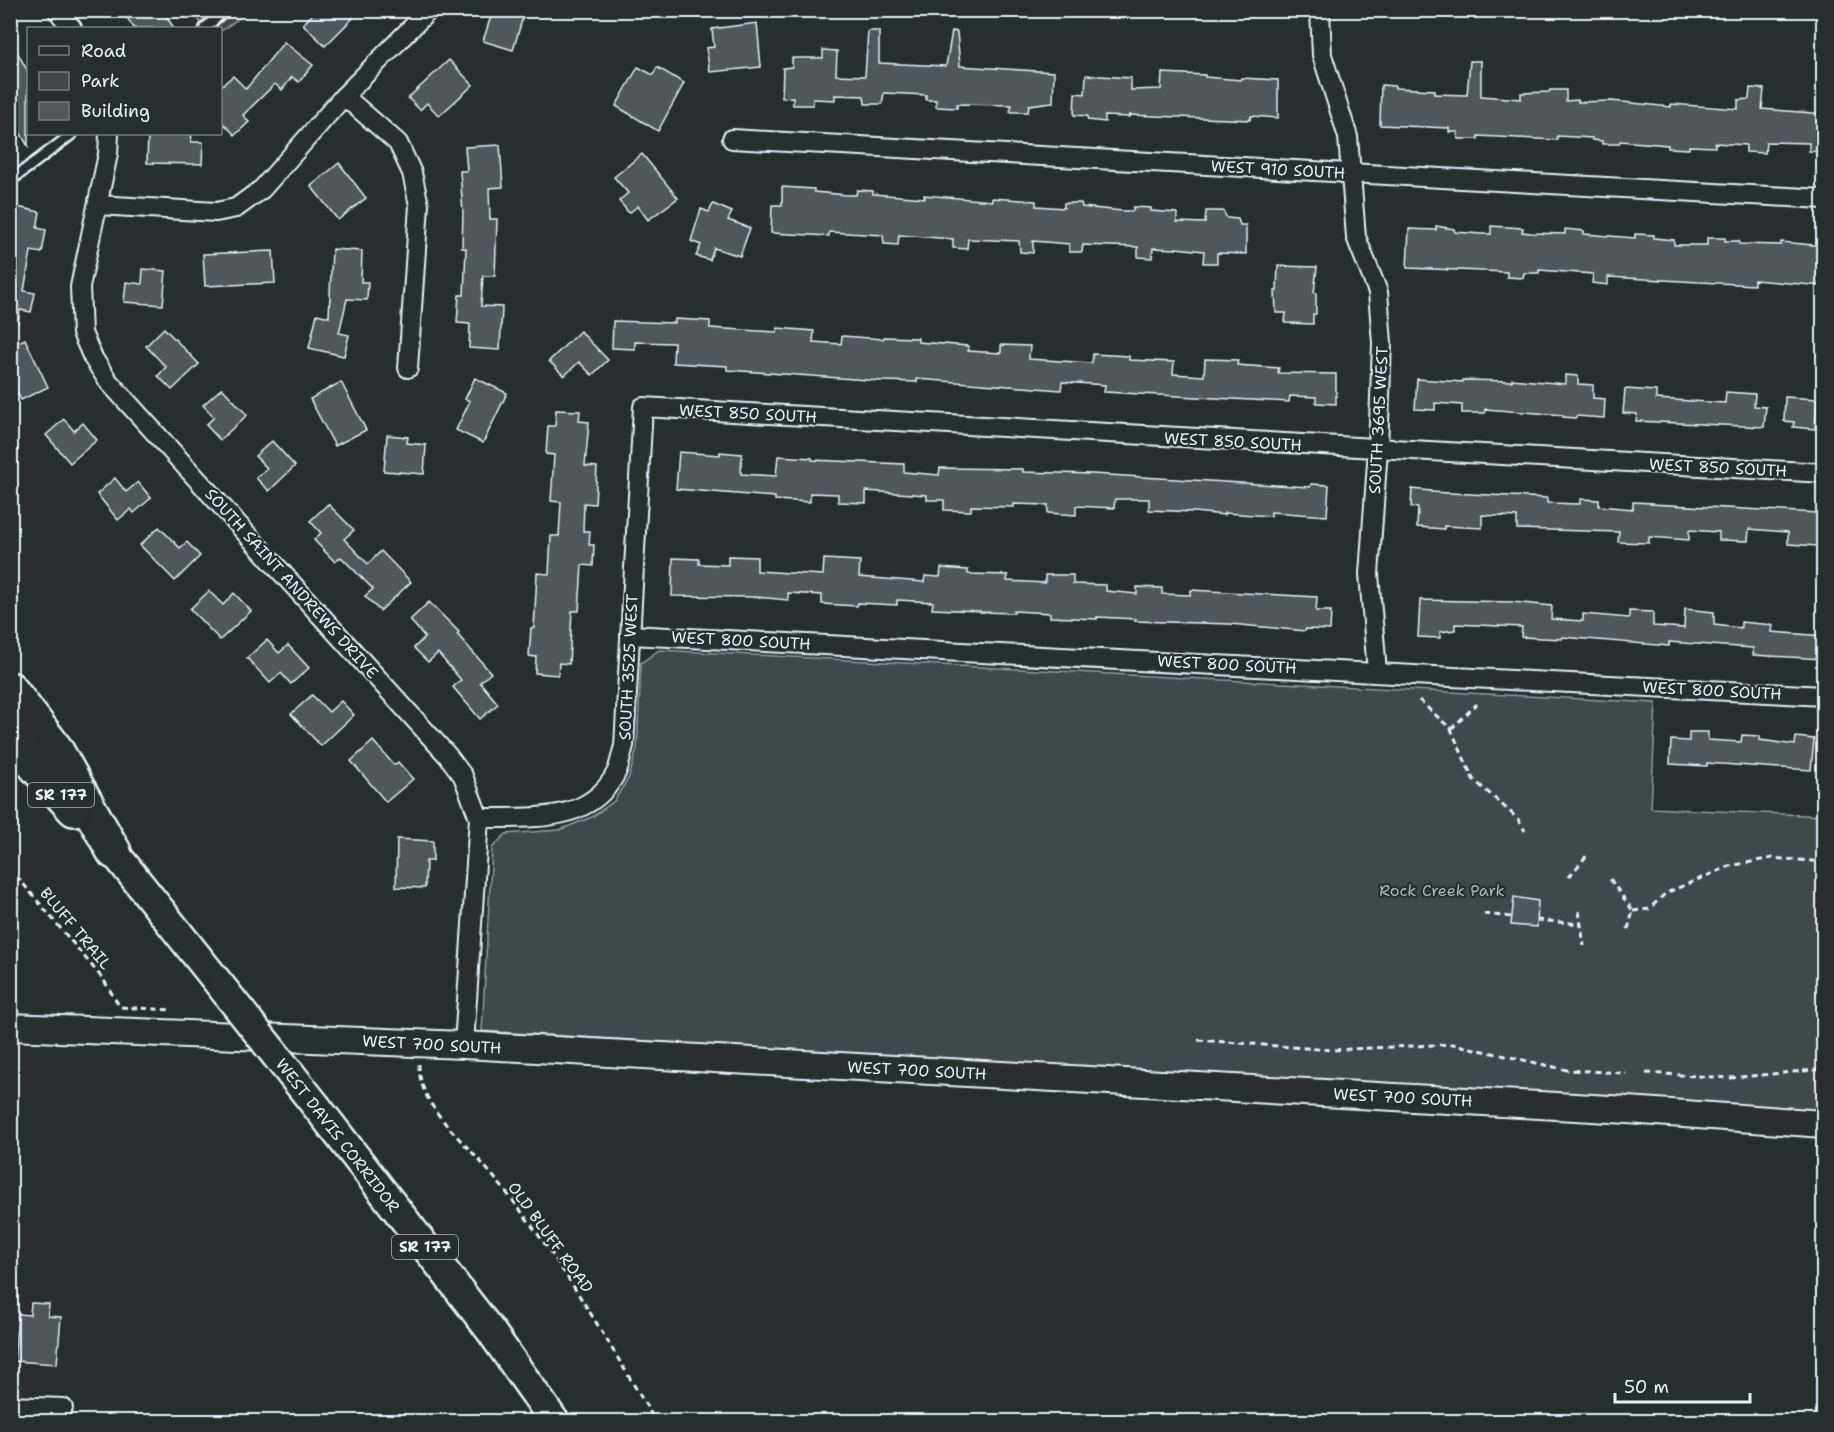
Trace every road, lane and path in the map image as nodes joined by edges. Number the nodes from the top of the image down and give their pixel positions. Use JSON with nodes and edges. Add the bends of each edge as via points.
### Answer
{"nodes":[{"id":1,"x":57,"y":10,"type":"edge"},
{"id":2,"x":225,"y":10,"type":"edge"},
{"id":3,"x":429,"y":10,"type":"edge"},
{"id":4,"x":1320,"y":10,"type":"edge"},
{"id":5,"x":71,"y":27,"type":"edge"},
{"id":6,"x":206,"y":27,"type":"edge"},
{"id":7,"x":344,"y":96,"type":"junction"},
{"id":8,"x":71,"y":135,"type":"edge"},
{"id":9,"x":109,"y":135,"type":"edge"},
{"id":10,"x":732,"y":139,"type":"dead end"},
{"id":11,"x":1350,"y":173,"type":"junction"},
{"id":12,"x":10,"y":181,"type":"edge"},
{"id":13,"x":1824,"y":199,"type":"edge"},
{"id":14,"x":98,"y":204,"type":"junction"},
{"id":15,"x":408,"y":368,"type":"dead end"},
{"id":16,"x":643,"y":407,"type":"joint"},
{"id":17,"x":1378,"y":449,"type":"junction"},
{"id":18,"x":1824,"y":473,"type":"edge"},
{"id":19,"x":630,"y":635,"type":"junction"},
{"id":20,"x":1377,"y":672,"type":"junction"},
{"id":21,"x":10,"y":689,"type":"edge"},
{"id":22,"x":1824,"y":696,"type":"edge"},
{"id":23,"x":1419,"y":700,"type":"dead end"},
{"id":24,"x":1477,"y":704,"type":"dead end"},
{"id":25,"x":1451,"y":729,"type":"junction"},
{"id":26,"x":10,"y":735,"type":"edge"},
{"id":27,"x":479,"y":818,"type":"junction"},
{"id":28,"x":1525,"y":831,"type":"dead end"},
{"id":29,"x":114,"y":852,"type":"junction"},
{"id":30,"x":1588,"y":854,"type":"dead end"},
{"id":31,"x":1824,"y":862,"type":"edge"},
{"id":32,"x":10,"y":867,"type":"edge"},
{"id":33,"x":17,"y":875,"type":"junction"},
{"id":34,"x":1569,"y":877,"type":"dead end"},
{"id":35,"x":1610,"y":879,"type":"dead end"},
{"id":36,"x":10,"y":880,"type":"edge"},
{"id":37,"x":1580,"y":911,"type":"dead end"},
{"id":38,"x":1633,"y":911,"type":"junction"},
{"id":39,"x":1484,"y":914,"type":"dead end"},
{"id":40,"x":1512,"y":917,"type":"dead end"},
{"id":41,"x":1537,"y":920,"type":"dead end"},
{"id":42,"x":1581,"y":924,"type":"junction"},
{"id":43,"x":1628,"y":929,"type":"dead end"},
{"id":44,"x":1584,"y":946,"type":"dead end"},
{"id":45,"x":120,"y":1007,"type":"dead end"},
{"id":46,"x":10,"y":1027,"type":"edge"},
{"id":47,"x":1198,"y":1040,"type":"dead end"},
{"id":48,"x":464,"y":1045,"type":"junction"},
{"id":49,"x":1824,"y":1069,"type":"edge"},
{"id":50,"x":1626,"y":1072,"type":"dead end"},
{"id":51,"x":419,"y":1073,"type":"dead end"},
{"id":52,"x":1646,"y":1073,"type":"dead end"},
{"id":53,"x":1824,"y":1124,"type":"edge"},
{"id":54,"x":10,"y":1406,"type":"edge"},
{"id":55,"x":63,"y":1408,"type":"dead end"},
{"id":56,"x":555,"y":1422,"type":"edge"},
{"id":57,"x":656,"y":1422,"type":"edge"}],
"edges":[{"from":1,"to":5,"type":"street"},
{"from":2,"to":6,"type":"lane"},
{"from":3,"to":7,"type":"street"},
{"from":4,"to":11,"type":"street","name":"SOUTH 3695 WEST","via":[[1322,55],[1348,137]]},
{"from":7,"to":14,"type":"street","via":[[262,189],[236,208],[216,212]]},
{"from":7,"to":15,"type":"street","via":[[398,143],[412,172],[419,206]]},
{"from":8,"to":12,"type":"lane"},
{"from":9,"to":14,"type":"street","name":"SOUTH SAINT ANDREWS DRIVE"},
{"from":10,"to":11,"type":"street","name":"WEST 910 SOUTH"},
{"from":11,"to":13,"type":"street","name":"WEST 910 SOUTH"},
{"from":11,"to":17,"type":"street","name":"SOUTH 3695 WEST","via":[[1356,237],[1378,292],[1382,343]]},
{"from":14,"to":27,"type":"street","name":"SOUTH SAINT ANDREWS DRIVE","via":[[80,287],[82,333],[93,358],[109,382],[448,756],[464,776]]},
{"from":16,"to":17,"type":"street","name":"WEST 850 SOUTH"},
{"from":16,"to":19,"type":"street","name":"SOUTH 3525 WEST"},
{"from":17,"to":18,"type":"street","name":"WEST 850 SOUTH"},
{"from":17,"to":20,"type":"street","name":"SOUTH 3695 WEST","via":[[1369,574]]},
{"from":19,"to":20,"type":"street","name":"WEST 800 SOUTH"},
{"from":19,"to":27,"type":"street","name":"SOUTH 3525 WEST","via":[[624,746],[616,772],[599,796],[578,810],[546,817]]},
{"from":20,"to":22,"type":"street","name":"WEST 800 SOUTH"},
{"from":21,"to":29,"type":"highway","name":"WEST DAVIS CORRIDOR","via":[[54,748]]},
{"from":23,"to":25,"type":"path"},
{"from":24,"to":25,"type":"path"},
{"from":25,"to":28,"type":"path","via":[[1473,779],[1518,819]]},
{"from":26,"to":29,"type":"highway","name":"WEST DAVIS CORRIDOR","number":"SR 177"},
{"from":27,"to":48,"type":"street","name":"SOUTH SAINT ANDREWS DRIVE"},
{"from":29,"to":56,"type":"main road","name":"WEST DAVIS CORRIDOR","number":"SR 177","bridge":true,"via":[[490,1330]]},
{"from":30,"to":34,"type":"path"},
{"from":31,"to":38,"type":"path","via":[[1772,858],[1730,866],[1666,893],[1649,909]]},
{"from":32,"to":33,"type":"path","name":"BLUFF TRAIL"},
{"from":33,"to":36,"type":"path"},
{"from":33,"to":45,"type":"path","name":"BLUFF TRAIL","via":[[104,979]]},
{"from":35,"to":38,"type":"path"},
{"from":37,"to":42,"type":"path"},
{"from":38,"to":43,"type":"path"},
{"from":39,"to":40,"type":"path"},
{"from":41,"to":42,"type":"path"},
{"from":42,"to":44,"type":"path"},
{"from":46,"to":48,"type":"street","name":"WEST 700 SOUTH"},
{"from":47,"to":50,"type":"path","via":[[1332,1050],[1453,1044],[1567,1070]]},
{"from":48,"to":53,"type":"street","name":"WEST 700 SOUTH"},
{"from":49,"to":52,"type":"path","via":[[1730,1078]]},
{"from":51,"to":57,"type":"path","name":"OLD BLUFF ROAD","via":[[434,1107],[554,1257]]},
{"from":54,"to":55,"type":"street"}]}
